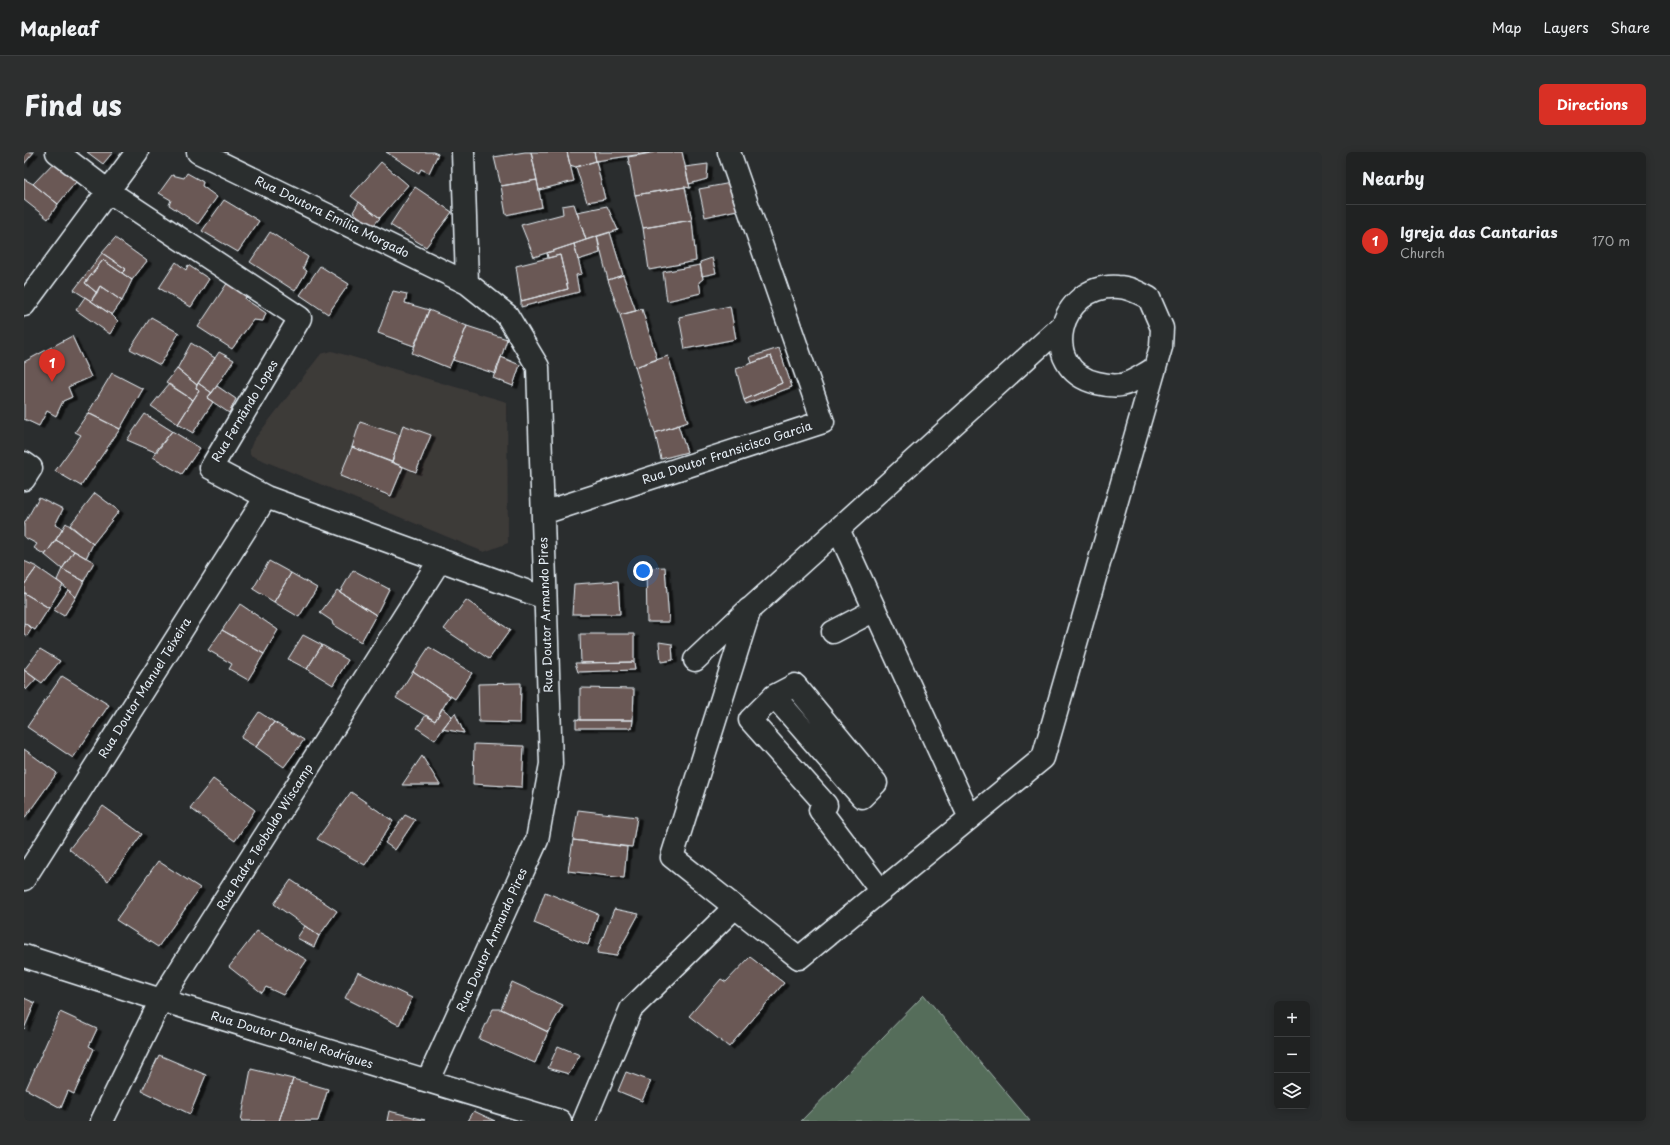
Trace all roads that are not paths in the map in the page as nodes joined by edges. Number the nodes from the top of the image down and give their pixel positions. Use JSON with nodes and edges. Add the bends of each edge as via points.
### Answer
{"nodes":[{"id":1,"x":57,"y":152,"type":"edge"},
{"id":2,"x":137,"y":152,"type":"edge"},
{"id":3,"x":198,"y":152,"type":"edge"},
{"id":4,"x":463,"y":152,"type":"edge"},
{"id":5,"x":729,"y":152,"type":"edge"},
{"id":6,"x":108,"y":191,"type":"junction"},
{"id":7,"x":467,"y":283,"type":"junction"},
{"id":8,"x":24,"y":305,"type":"edge"},
{"id":9,"x":1062,"y":326,"type":"junction"},
{"id":10,"x":1154,"y":369,"type":"junction"},
{"id":11,"x":24,"y":463,"type":"edge"},
{"id":12,"x":24,"y":479,"type":"edge"},
{"id":13,"x":266,"y":498,"type":"junction"},
{"id":14,"x":543,"y":513,"type":"junction"},
{"id":15,"x":838,"y":529,"type":"junction"},
{"id":16,"x":440,"y":560,"type":"junction"},
{"id":17,"x":545,"y":598,"type":"junction"},
{"id":18,"x":750,"y":609,"type":"junction"},
{"id":19,"x":875,"y":610,"type":"junction"},
{"id":20,"x":833,"y":632,"type":"dead end"},
{"id":21,"x":695,"y":660,"type":"dead end"},
{"id":22,"x":774,"y":696,"type":"junction"},
{"id":23,"x":970,"y":818,"type":"junction"},
{"id":24,"x":24,"y":879,"type":"edge"},
{"id":25,"x":881,"y":890,"type":"junction"},
{"id":26,"x":735,"y":907,"type":"junction"},
{"id":27,"x":24,"y":956,"type":"edge"},
{"id":28,"x":161,"y":1000,"type":"junction"},
{"id":29,"x":428,"y":1080,"type":"junction"},
{"id":30,"x":102,"y":1121,"type":"edge"},
{"id":31,"x":560,"y":1121,"type":"edge"},
{"id":32,"x":584,"y":1121,"type":"edge"}],
"edges":[{"from":1,"to":6,"type":"street","name":"Rua Fernãndo Lopes"},
{"from":2,"to":6,"type":"street"},
{"from":3,"to":7,"type":"street","name":"Rua Doutora Emília Morgado"},
{"from":4,"to":7,"type":"street"},
{"from":5,"to":14,"type":"street","name":"Rua Doutor Fransicisco Garcia","via":[[823,422]]},
{"from":6,"to":8,"type":"street"},
{"from":6,"to":13,"type":"street","name":"Rua Fernãndo Lopes","via":[[300,318],[211,468]]},
{"from":7,"to":14,"type":"street","name":"Rua Doutor Armando Pires","via":[[507,315],[538,367]]},
{"from":9,"to":10,"type":"street","via":[[1062,355],[1072,370],[1087,380],[1107,385],[1122,385]]},
{"from":9,"to":10,"type":"street","via":[[1072,306],[1084,295],[1107,287],[1119,287],[1143,295],[1149,298],[1162,328],[1161,347]]},
{"from":9,"to":15,"type":"street"},
{"from":10,"to":23,"type":"street","via":[[1044,758]]},
{"from":11,"to":12,"type":"street","via":[[31,468]]},
{"from":13,"to":16,"type":"street","name":"Rua Fernãndo Lopes"},
{"from":13,"to":24,"type":"street","name":"Rua Doutor Manuel Teixeira"},
{"from":14,"to":17,"type":"street","name":"Rua Doutor Armando Pires"},
{"from":15,"to":18,"type":"street"},
{"from":15,"to":19,"type":"street"},
{"from":16,"to":17,"type":"street","name":"Rua Fernãndo Lopes"},
{"from":16,"to":28,"type":"street","name":"Rua Padre Teobaldo Wiscamp"},
{"from":17,"to":29,"type":"street","name":"Rua Doutor Armando Pires","via":[[551,764],[537,840]]},
{"from":18,"to":21,"type":"street"},
{"from":18,"to":26,"type":"street","via":[[672,857]]},
{"from":19,"to":20,"type":"street"},
{"from":19,"to":23,"type":"street"},
{"from":22,"to":22,"type":"street","via":[[795,685],[876,783],[862,797]]},
{"from":22,"to":25,"type":"street","via":[[750,720],[826,805],[820,810]]},
{"from":23,"to":25,"type":"street"},
{"from":25,"to":26,"type":"street","via":[[799,958]]},
{"from":26,"to":32,"type":"street","via":[[631,1009]]},
{"from":27,"to":28,"type":"street","name":"Rua Doutor Daniel Rodrígues"},
{"from":28,"to":29,"type":"street","name":"Rua Doutor Daniel Rodrígues"},
{"from":28,"to":30,"type":"street","name":"Rua Padre Teobaldo Wiscamp"},
{"from":29,"to":31,"type":"street","name":"Rua Doutor Daniel Rodrígues"}]}
